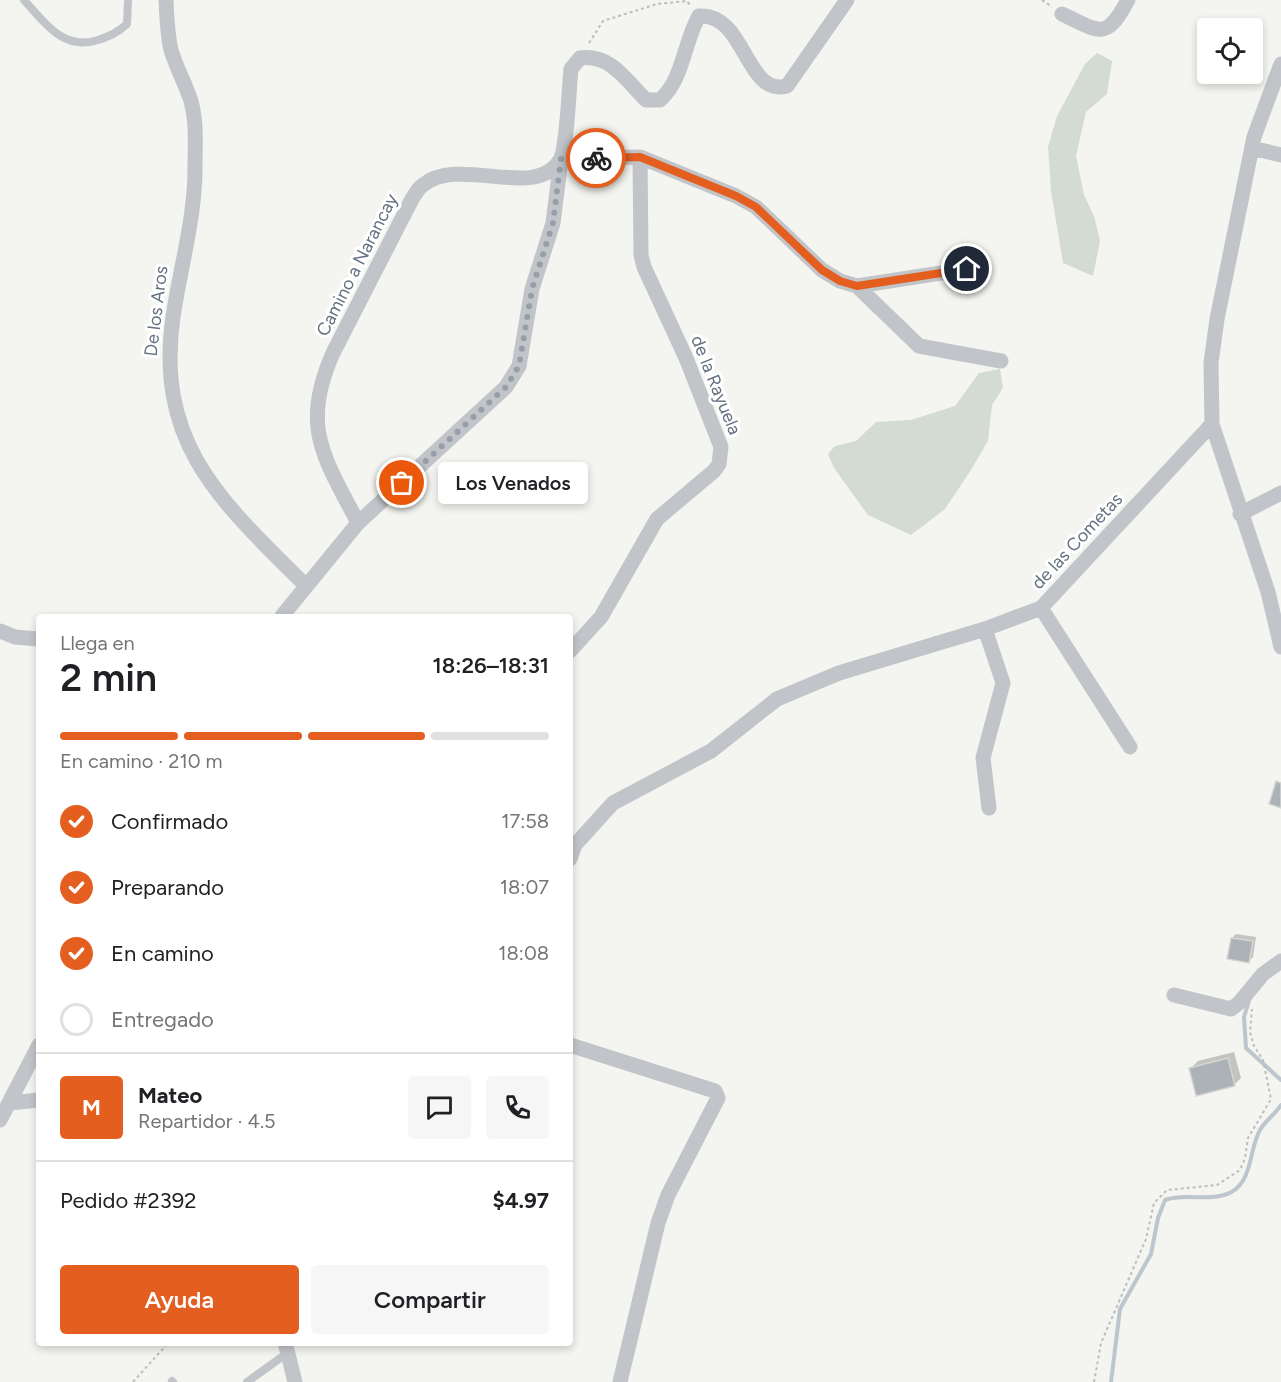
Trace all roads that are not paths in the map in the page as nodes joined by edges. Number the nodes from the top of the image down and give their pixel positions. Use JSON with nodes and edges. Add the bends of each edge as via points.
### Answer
{"nodes":[{"id":1,"x":24,"y":0,"type":"edge"},
{"id":2,"x":129,"y":0,"type":"edge"},
{"id":3,"x":166,"y":0,"type":"edge"},
{"id":4,"x":847,"y":0,"type":"edge"},
{"id":5,"x":1128,"y":0,"type":"edge"},
{"id":6,"x":1062,"y":14,"type":"dead end"},
{"id":7,"x":1281,"y":64,"type":"edge"},
{"id":8,"x":1275,"y":99,"type":"edge"},
{"id":9,"x":1252,"y":148,"type":"junction"},
{"id":10,"x":1281,"y":155,"type":"edge"},
{"id":11,"x":640,"y":157,"type":"junction"},
{"id":12,"x":561,"y":159,"type":"junction"},
{"id":13,"x":967,"y":269,"type":"dead end"},
{"id":14,"x":857,"y":286,"type":"junction"},
{"id":15,"x":1001,"y":361,"type":"dead end"},
{"id":16,"x":1212,"y":424,"type":"junction"},
{"id":17,"x":1281,"y":493,"type":"edge"},
{"id":18,"x":1240,"y":514,"type":"junction"},
{"id":19,"x":358,"y":524,"type":"junction"},
{"id":20,"x":305,"y":585,"type":"junction"},
{"id":21,"x":1041,"y":608,"type":"junction"},
{"id":22,"x":283,"y":614,"type":"edge"},
{"id":23,"x":985,"y":629,"type":"junction"},
{"id":24,"x":0,"y":632,"type":"edge"},
{"id":25,"x":36,"y":639,"type":"edge"},
{"id":26,"x":1281,"y":647,"type":"edge"},
{"id":27,"x":573,"y":648,"type":"edge"},
{"id":28,"x":1130,"y":747,"type":"dead end"},
{"id":29,"x":989,"y":808,"type":"dead end"},
{"id":30,"x":573,"y":852,"type":"edge"},
{"id":31,"x":1281,"y":962,"type":"edge"},
{"id":32,"x":1174,"y":995,"type":"dead end"},
{"id":33,"x":573,"y":1046,"type":"edge"},
{"id":34,"x":36,"y":1051,"type":"edge"},
{"id":35,"x":36,"y":1100,"type":"edge"},
{"id":36,"x":10,"y":1103,"type":"junction"},
{"id":37,"x":0,"y":1120,"type":"edge"},
{"id":38,"x":285,"y":1348,"type":"edge"},
{"id":39,"x":247,"y":1382,"type":"edge"},
{"id":40,"x":295,"y":1382,"type":"edge"},
{"id":41,"x":620,"y":1382,"type":"edge"}],
"edges":[{"from":1,"to":2,"type":"lane","via":[[54,33],[75,44],[116,34],[127,24]]},
{"from":3,"to":20,"type":"street","name":"De los Aros","via":[[171,50],[191,102],[195,130],[195,176],[169,361],[177,420],[203,474],[241,522]]},
{"from":4,"to":12,"type":"street","via":[[787,86],[779,88],[769,86],[756,72],[724,22],[715,16],[699,16],[690,31],[679,73],[671,90],[660,100],[646,100],[606,60],[580,58],[571,69]]},
{"from":5,"to":6,"type":"street","via":[[1117,21],[1099,32]]},
{"from":7,"to":8,"type":"street"},
{"from":8,"to":9,"type":"street"},
{"from":9,"to":10,"type":"street"},
{"from":9,"to":16,"type":"street","via":[[1213,352]]},
{"from":11,"to":12,"type":"street"},
{"from":11,"to":14,"type":"street","via":[[756,207],[822,270]]},
{"from":11,"to":27,"type":"street","name":"de la Rayuela","via":[[644,267],[686,358],[721,455],[714,471],[657,519],[601,617]]},
{"from":12,"to":19,"type":"street","via":[[553,223],[532,289],[519,366],[506,387]]},
{"from":12,"to":19,"type":"street","name":"Camino a Narancay","via":[[540,177],[448,174],[422,185],[412,199],[333,353],[317,401],[316,427],[323,455]]},
{"from":13,"to":14,"type":"street"},
{"from":14,"to":15,"type":"street","via":[[919,346]]},
{"from":16,"to":18,"type":"street"},
{"from":16,"to":21,"type":"street","name":"de las Cometas"},
{"from":17,"to":18,"type":"street"},
{"from":18,"to":26,"type":"street","via":[[1268,592]]},
{"from":19,"to":20,"type":"street"},
{"from":20,"to":22,"type":"street"},
{"from":21,"to":23,"type":"street","name":"de las Cometas"},
{"from":21,"to":28,"type":"street"},
{"from":23,"to":29,"type":"street","via":[[1003,683],[983,758]]},
{"from":23,"to":30,"type":"street","name":"de las Cometas","via":[[839,673],[777,699],[711,751],[613,803],[591,825]]},
{"from":24,"to":25,"type":"street"},
{"from":31,"to":32,"type":"street","via":[[1263,974],[1231,1009]]},
{"from":33,"to":41,"type":"street","via":[[715,1091],[718,1098],[668,1195],[658,1223]]},
{"from":34,"to":36,"type":"street"},
{"from":35,"to":36,"type":"street"},
{"from":36,"to":37,"type":"street"},
{"from":38,"to":39,"type":"lane"},
{"from":38,"to":40,"type":"street"}]}
